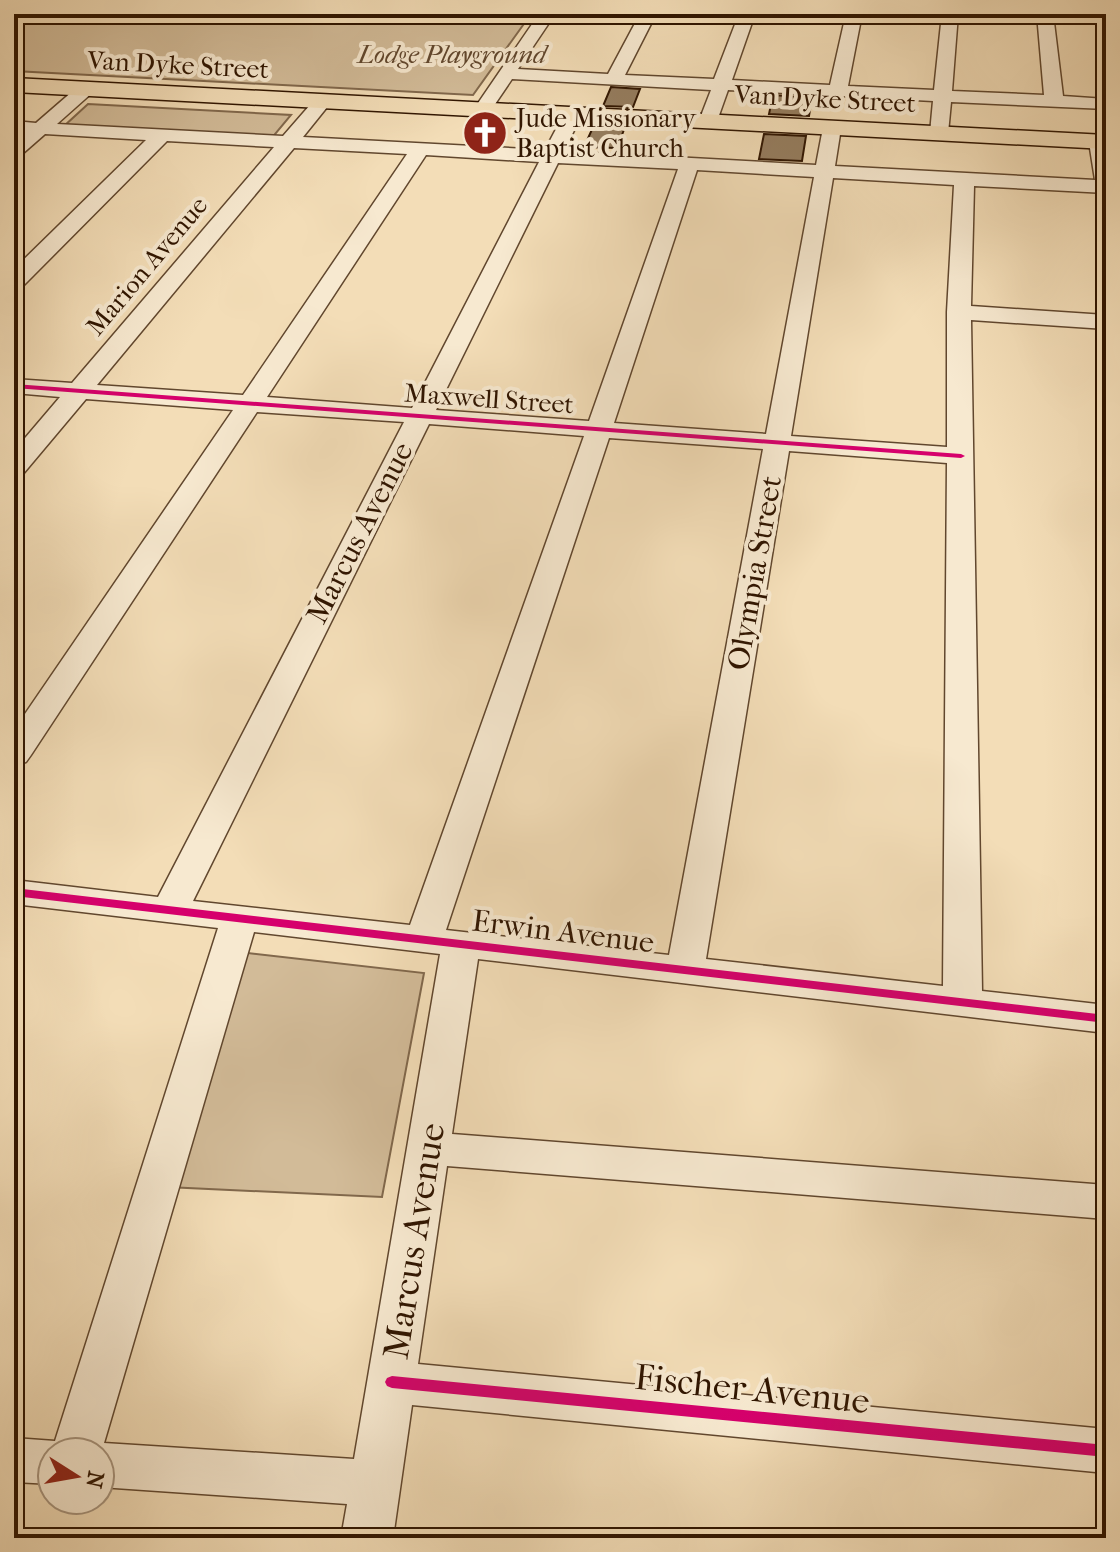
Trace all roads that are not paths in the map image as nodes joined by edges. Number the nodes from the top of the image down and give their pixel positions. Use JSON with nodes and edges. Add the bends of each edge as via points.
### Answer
{"nodes":[{"id":1,"x":547,"y":14,"type":"edge"},
{"id":2,"x":648,"y":14,"type":"edge"},
{"id":3,"x":747,"y":14,"type":"edge"},
{"id":4,"x":854,"y":14,"type":"edge"},
{"id":5,"x":950,"y":14,"type":"edge"},
{"id":6,"x":1045,"y":14,"type":"edge"},
{"id":7,"x":507,"y":74,"type":"junction"},
{"id":8,"x":614,"y":79,"type":"junction"},
{"id":9,"x":14,"y":85,"type":"edge"},
{"id":10,"x":721,"y":85,"type":"junction"},
{"id":11,"x":530,"y":86,"type":"dead end"},
{"id":12,"x":87,"y":88,"type":"junction"},
{"id":13,"x":838,"y":90,"type":"junction"},
{"id":14,"x":943,"y":95,"type":"junction"},
{"id":15,"x":323,"y":101,"type":"junction"},
{"id":16,"x":1054,"y":101,"type":"junction"},
{"id":17,"x":1106,"y":104,"type":"edge"},
{"id":18,"x":483,"y":109,"type":"junction"},
{"id":19,"x":579,"y":114,"type":"junction"},
{"id":20,"x":708,"y":121,"type":"junction"},
{"id":21,"x":14,"y":127,"type":"edge"},
{"id":22,"x":832,"y":128,"type":"junction"},
{"id":23,"x":40,"y":129,"type":"junction"},
{"id":24,"x":939,"y":133,"type":"junction"},
{"id":25,"x":162,"y":135,"type":"junction"},
{"id":26,"x":289,"y":141,"type":"junction"},
{"id":27,"x":1103,"y":142,"type":"edge"},
{"id":28,"x":421,"y":148,"type":"junction"},
{"id":29,"x":14,"y":151,"type":"edge"},
{"id":30,"x":552,"y":156,"type":"junction"},
{"id":31,"x":690,"y":163,"type":"junction"},
{"id":32,"x":825,"y":171,"type":"junction"},
{"id":33,"x":964,"y":178,"type":"junction"},
{"id":34,"x":1106,"y":185,"type":"edge"},
{"id":35,"x":14,"y":282,"type":"edge"},
{"id":36,"x":959,"y":312,"type":"junction"},
{"id":37,"x":1106,"y":322,"type":"edge"},
{"id":38,"x":14,"y":386,"type":"edge"},
{"id":39,"x":78,"y":391,"type":"junction"},
{"id":40,"x":250,"y":404,"type":"junction"},
{"id":41,"x":419,"y":416,"type":"junction"},
{"id":42,"x":599,"y":429,"type":"junction"},
{"id":43,"x":777,"y":443,"type":"junction"},
{"id":44,"x":961,"y":456,"type":"junction"},
{"id":45,"x":14,"y":468,"type":"edge"},
{"id":46,"x":14,"y":755,"type":"edge"},
{"id":47,"x":19,"y":902,"type":"edge"},
{"id":48,"x":170,"y":910,"type":"junction"},
{"id":49,"x":240,"y":918,"type":"junction"},
{"id":50,"x":442,"y":942,"type":"junction"},
{"id":51,"x":685,"y":971,"type":"junction"},
{"id":52,"x":963,"y":1003,"type":"junction"},
{"id":53,"x":1106,"y":1019,"type":"edge"},
{"id":54,"x":429,"y":1148,"type":"junction"},
{"id":55,"x":1106,"y":1202,"type":"edge"},
{"id":56,"x":392,"y":1382,"type":"junction"},
{"id":57,"x":81,"y":1436,"type":"edge"},
{"id":58,"x":1106,"y":1451,"type":"edge"},
{"id":59,"x":14,"y":1460,"type":"edge"},
{"id":60,"x":36,"y":1461,"type":"edge"},
{"id":61,"x":116,"y":1466,"type":"edge"},
{"id":62,"x":376,"y":1483,"type":"junction"},
{"id":63,"x":367,"y":1538,"type":"edge"}],
"edges":[{"from":1,"to":7,"type":"street"},
{"from":2,"to":8,"type":"street"},
{"from":3,"to":10,"type":"street"},
{"from":4,"to":13,"type":"street"},
{"from":5,"to":14,"type":"street"},
{"from":6,"to":16,"type":"street"},
{"from":7,"to":8,"type":"street"},
{"from":7,"to":18,"type":"street"},
{"from":8,"to":10,"type":"street"},
{"from":9,"to":12,"type":"main road","name":"Van Dyke Street"},
{"from":10,"to":13,"type":"street"},
{"from":10,"to":20,"type":"street"},
{"from":11,"to":19,"type":"street","via":[[594,89]]},
{"from":12,"to":15,"type":"main road","name":"Van Dyke Street"},
{"from":12,"to":23,"type":"street"},
{"from":13,"to":14,"type":"street"},
{"from":14,"to":16,"type":"street"},
{"from":14,"to":24,"type":"street"},
{"from":15,"to":18,"type":"main road","name":"Van Dyke Street"},
{"from":15,"to":26,"type":"street","name":"Marion Avenue"},
{"from":16,"to":17,"type":"street"},
{"from":18,"to":19,"type":"main road","name":"Van Dyke Street"},
{"from":19,"to":20,"type":"main road","name":"Van Dyke Street"},
{"from":19,"to":30,"type":"street","name":"Marcus Avenue"},
{"from":20,"to":22,"type":"main road","name":"Van Dyke Street"},
{"from":21,"to":23,"type":"street"},
{"from":22,"to":24,"type":"main road","name":"Van Dyke Street"},
{"from":22,"to":32,"type":"street","name":"Olympia Street"},
{"from":23,"to":25,"type":"street"},
{"from":23,"to":29,"type":"street"},
{"from":24,"to":27,"type":"main road","name":"Van Dyke Street"},
{"from":25,"to":26,"type":"street"},
{"from":25,"to":35,"type":"street"},
{"from":26,"to":28,"type":"street"},
{"from":26,"to":39,"type":"street","name":"Marion Avenue"},
{"from":27,"to":34,"type":"street"},
{"from":28,"to":30,"type":"street"},
{"from":28,"to":40,"type":"street"},
{"from":30,"to":31,"type":"street"},
{"from":30,"to":41,"type":"street","name":"Marcus Avenue"},
{"from":31,"to":32,"type":"street"},
{"from":31,"to":42,"type":"street","name":"Marcus Avenue"},
{"from":32,"to":33,"type":"street"},
{"from":32,"to":43,"type":"street","name":"Olympia Street"},
{"from":33,"to":34,"type":"street"},
{"from":33,"to":36,"type":"street"},
{"from":36,"to":37,"type":"street"},
{"from":36,"to":44,"type":"street"},
{"from":38,"to":39,"type":"street","name":"Maxwell Street"},
{"from":39,"to":40,"type":"street","name":"Maxwell Street"},
{"from":39,"to":45,"type":"street","name":"Marion Avenue"},
{"from":40,"to":41,"type":"street","name":"Maxwell Street"},
{"from":40,"to":46,"type":"street"},
{"from":41,"to":42,"type":"street","name":"Maxwell Street"},
{"from":41,"to":48,"type":"street","name":"Marcus Avenue"},
{"from":42,"to":43,"type":"street","name":"Maxwell Street"},
{"from":42,"to":50,"type":"street","name":"Marcus Avenue"},
{"from":43,"to":44,"type":"street","name":"Maxwell Street"},
{"from":43,"to":51,"type":"street","name":"Olympia Street"},
{"from":44,"to":52,"type":"street"},
{"from":47,"to":48,"type":"street","name":"Erwin Avenue"},
{"from":48,"to":49,"type":"street","name":"Erwin Avenue"},
{"from":49,"to":50,"type":"street","name":"Erwin Avenue"},
{"from":49,"to":57,"type":"street"},
{"from":50,"to":51,"type":"street","name":"Erwin Avenue"},
{"from":50,"to":54,"type":"street","name":"Marcus Avenue"},
{"from":51,"to":52,"type":"street","name":"Erwin Avenue"},
{"from":52,"to":53,"type":"street","name":"Erwin Avenue"},
{"from":54,"to":55,"type":"street"},
{"from":54,"to":56,"type":"street","name":"Marcus Avenue"},
{"from":56,"to":58,"type":"street","name":"Fischer Avenue"},
{"from":56,"to":62,"type":"street","name":"Marcus Avenue"},
{"from":59,"to":60,"type":"street"},
{"from":61,"to":62,"type":"street"},
{"from":62,"to":63,"type":"street","name":"Marcus Avenue"}]}
